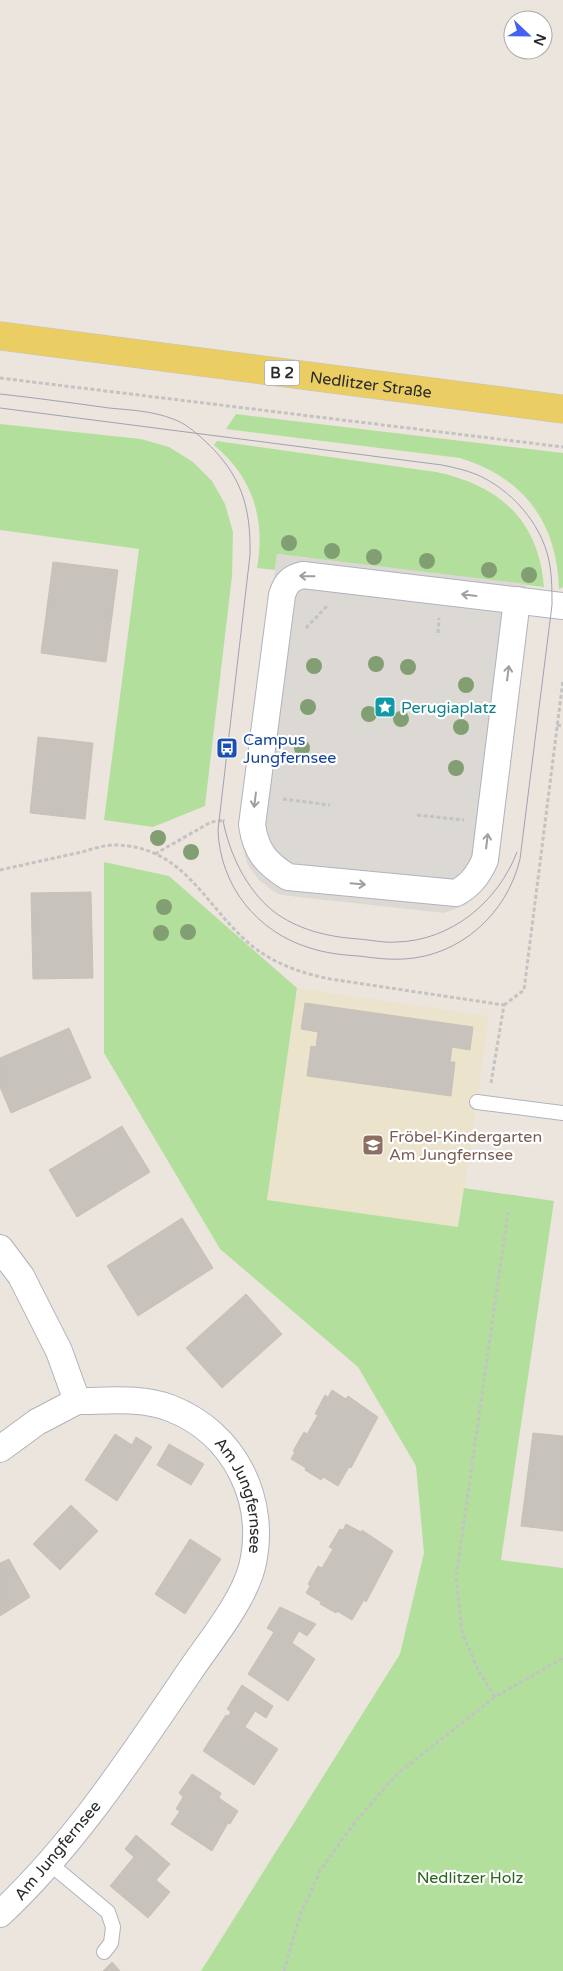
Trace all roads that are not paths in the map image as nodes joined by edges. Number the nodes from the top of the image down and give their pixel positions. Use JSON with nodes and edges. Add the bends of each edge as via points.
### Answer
{"nodes":[{"id":1,"x":0,"y":336,"type":"edge"},
{"id":2,"x":563,"y":410,"type":"edge"},
{"id":3,"x":517,"y":600,"type":"junction"},
{"id":4,"x":563,"y":606,"type":"edge"},
{"id":5,"x":482,"y":1103,"type":"road end"},
{"id":6,"x":563,"y":1113,"type":"edge"},
{"id":7,"x":0,"y":1248,"type":"edge"},
{"id":8,"x":77,"y":1401,"type":"junction"},
{"id":9,"x":0,"y":1449,"type":"edge"},
{"id":10,"x":49,"y":1863,"type":"junction"},
{"id":11,"x":0,"y":1914,"type":"edge"},
{"id":12,"x":104,"y":1952,"type":"dead end"}],
"edges":[{"from":1,"to":2,"type":"main road","name":"Nedlitzer Straße","number":"B 2"},
{"from":3,"to":3,"type":"street","one_way":true,"via":[[303,575],[293,577],[285,584],[252,825],[257,845],[274,868],[288,877],[456,893],[472,882],[485,860]]},
{"from":3,"to":4,"type":"street"},
{"from":5,"to":6,"type":"lane"},
{"from":7,"to":8,"type":"street","via":[[21,1276],[59,1351]]},
{"from":8,"to":9,"type":"street","via":[[37,1422]]},
{"from":8,"to":10,"type":"street","name":"Am Jungfernsee","via":[[134,1401],[170,1408],[200,1424],[224,1445],[243,1473],[253,1502],[257,1537],[251,1569],[236,1602],[153,1726]]},
{"from":10,"to":11,"type":"street","name":"Am Jungfernsee"},
{"from":10,"to":12,"type":"lane","via":[[108,1912],[113,1927],[111,1943]]}]}
